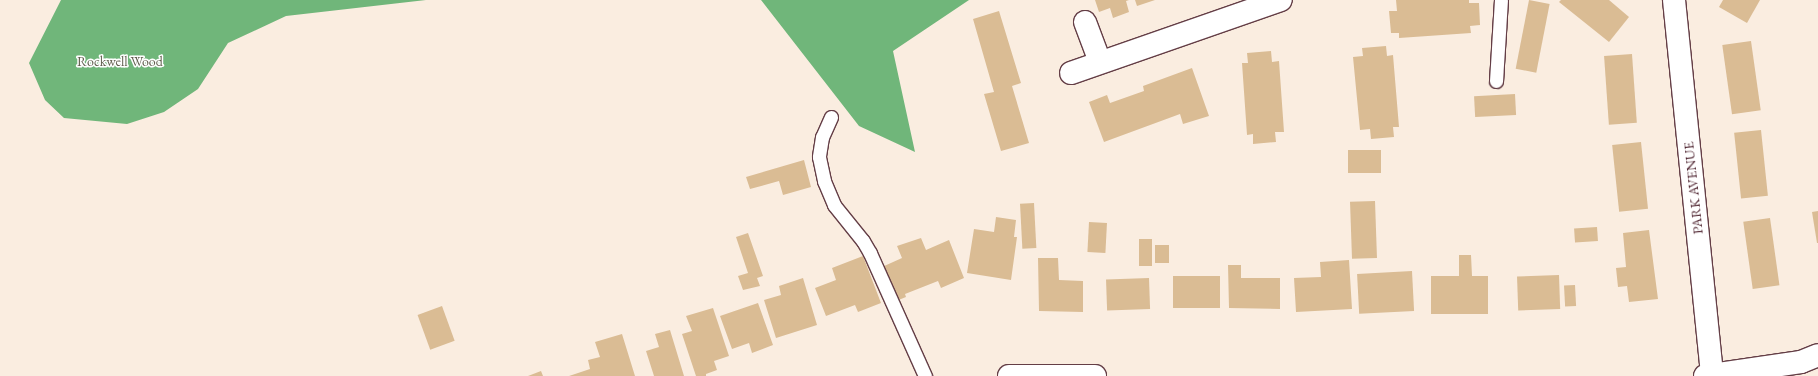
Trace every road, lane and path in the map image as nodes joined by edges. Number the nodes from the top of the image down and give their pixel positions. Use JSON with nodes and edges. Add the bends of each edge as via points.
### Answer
{"nodes":[{"id":1,"x":1281,"y":0,"type":"edge"},
{"id":2,"x":1501,"y":0,"type":"edge"},
{"id":3,"x":1674,"y":0,"type":"edge"},
{"id":4,"x":1085,"y":22,"type":"dead end"},
{"id":5,"x":1100,"y":62,"type":"junction"},
{"id":6,"x":1071,"y":73,"type":"dead end"},
{"id":7,"x":1496,"y":81,"type":"dead end"},
{"id":8,"x":831,"y":118,"type":"dead end"},
{"id":9,"x":1818,"y":355,"type":"edge"},
{"id":10,"x":925,"y":376,"type":"edge"},
{"id":11,"x":1009,"y":376,"type":"edge"},
{"id":12,"x":1095,"y":376,"type":"edge"},
{"id":13,"x":1705,"y":376,"type":"edge"},
{"id":14,"x":1712,"y":376,"type":"edge"}],
"edges":[{"from":1,"to":5,"type":"street"},
{"from":2,"to":7,"type":"lane"},
{"from":3,"to":14,"type":"street","name":"PARK AVENUE"},
{"from":4,"to":5,"type":"street"},
{"from":5,"to":6,"type":"street"},
{"from":8,"to":10,"type":"lane","via":[[822,137],[818,157],[824,181],[834,205],[870,253]]},
{"from":9,"to":14,"type":"street","via":[[1801,362]]},
{"from":11,"to":12,"type":"street"},
{"from":13,"to":14,"type":"street"}]}
